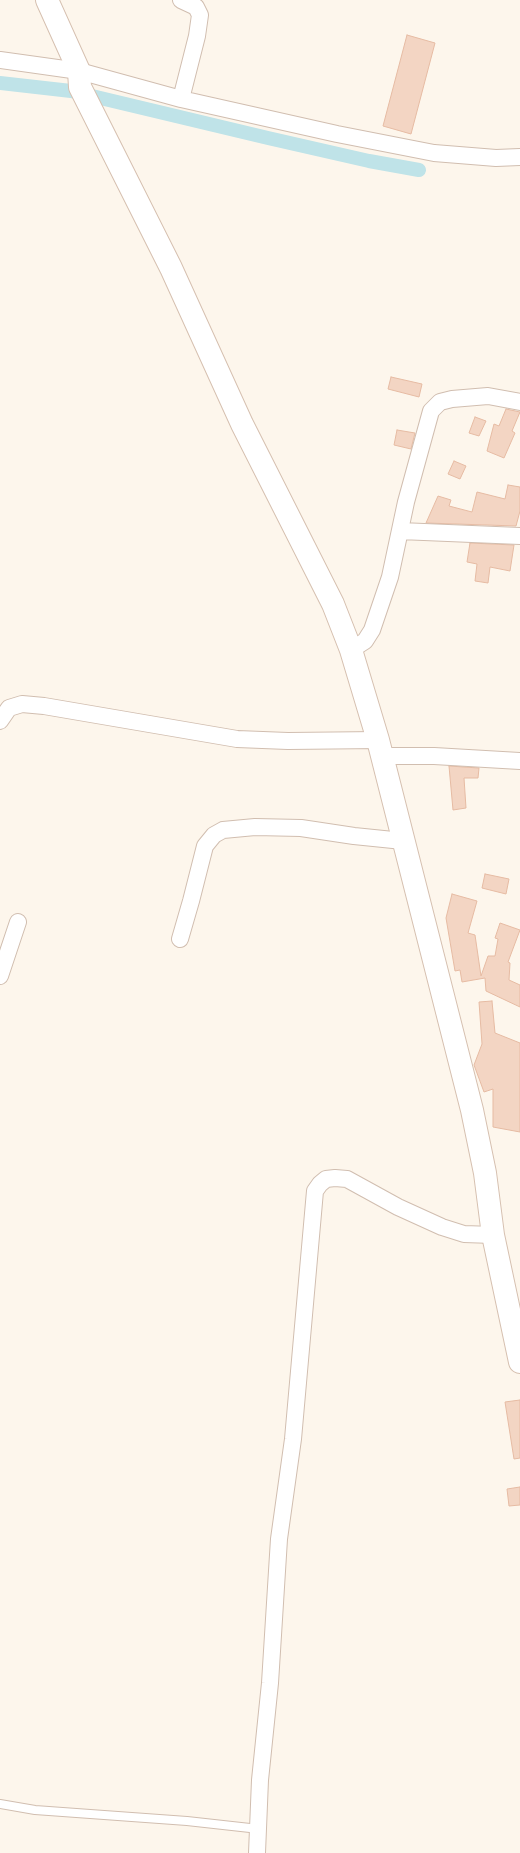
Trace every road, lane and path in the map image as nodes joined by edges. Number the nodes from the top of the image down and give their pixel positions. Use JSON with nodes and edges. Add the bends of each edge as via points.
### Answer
{"nodes":[{"id":1,"x":47,"y":0,"type":"edge"},
{"id":2,"x":181,"y":0,"type":"edge"},
{"id":3,"x":0,"y":60,"type":"edge"},
{"id":4,"x":82,"y":87,"type":"junction"},
{"id":5,"x":181,"y":99,"type":"junction"},
{"id":6,"x":520,"y":157,"type":"edge"},
{"id":7,"x":520,"y":402,"type":"edge"},
{"id":8,"x":400,"y":531,"type":"junction"},
{"id":9,"x":520,"y":536,"type":"edge"},
{"id":10,"x":351,"y":650,"type":"junction"},
{"id":11,"x":0,"y":721,"type":"edge"},
{"id":12,"x":380,"y":748,"type":"junction"},
{"id":13,"x":520,"y":761,"type":"edge"},
{"id":14,"x":403,"y":841,"type":"junction"},
{"id":15,"x":18,"y":922,"type":"dead end"},
{"id":16,"x":180,"y":939,"type":"dead end"},
{"id":17,"x":0,"y":976,"type":"edge"},
{"id":18,"x":493,"y":1235,"type":"junction"},
{"id":19,"x":520,"y":1359,"type":"edge"},
{"id":20,"x":0,"y":1804,"type":"edge"},
{"id":21,"x":259,"y":1829,"type":"junction"},
{"id":22,"x":258,"y":1853,"type":"edge"}],
"edges":[{"from":1,"to":4,"type":"main road"},
{"from":2,"to":5,"type":"street","via":[[196,7],[200,15]]},
{"from":3,"to":4,"type":"street"},
{"from":4,"to":5,"type":"street"},
{"from":4,"to":10,"type":"main road","via":[[171,268],[242,424],[333,604]]},
{"from":5,"to":6,"type":"street","via":[[434,153],[496,158]]},
{"from":7,"to":8,"type":"street","via":[[488,396],[452,399],[436,405],[431,411]]},
{"from":8,"to":9,"type":"street"},
{"from":8,"to":10,"type":"street","via":[[390,577],[372,630],[365,641]]},
{"from":10,"to":12,"type":"main road"},
{"from":11,"to":12,"type":"street","via":[[9,708],[22,704],[237,739]]},
{"from":12,"to":13,"type":"street","via":[[434,756]]},
{"from":12,"to":14,"type":"main road"},
{"from":14,"to":16,"type":"street","via":[[301,828],[255,827],[223,830],[214,835],[205,846]]},
{"from":14,"to":18,"type":"main road","via":[[472,1110],[485,1174]]},
{"from":15,"to":17,"type":"street"},
{"from":18,"to":19,"type":"main road"},
{"from":18,"to":21,"type":"street","via":[[464,1234],[442,1228],[347,1179],[326,1179],[315,1191],[293,1439],[279,1539],[270,1683],[260,1780]]},
{"from":20,"to":21,"type":"lane","via":[[34,1810]]},
{"from":21,"to":22,"type":"street"}]}
